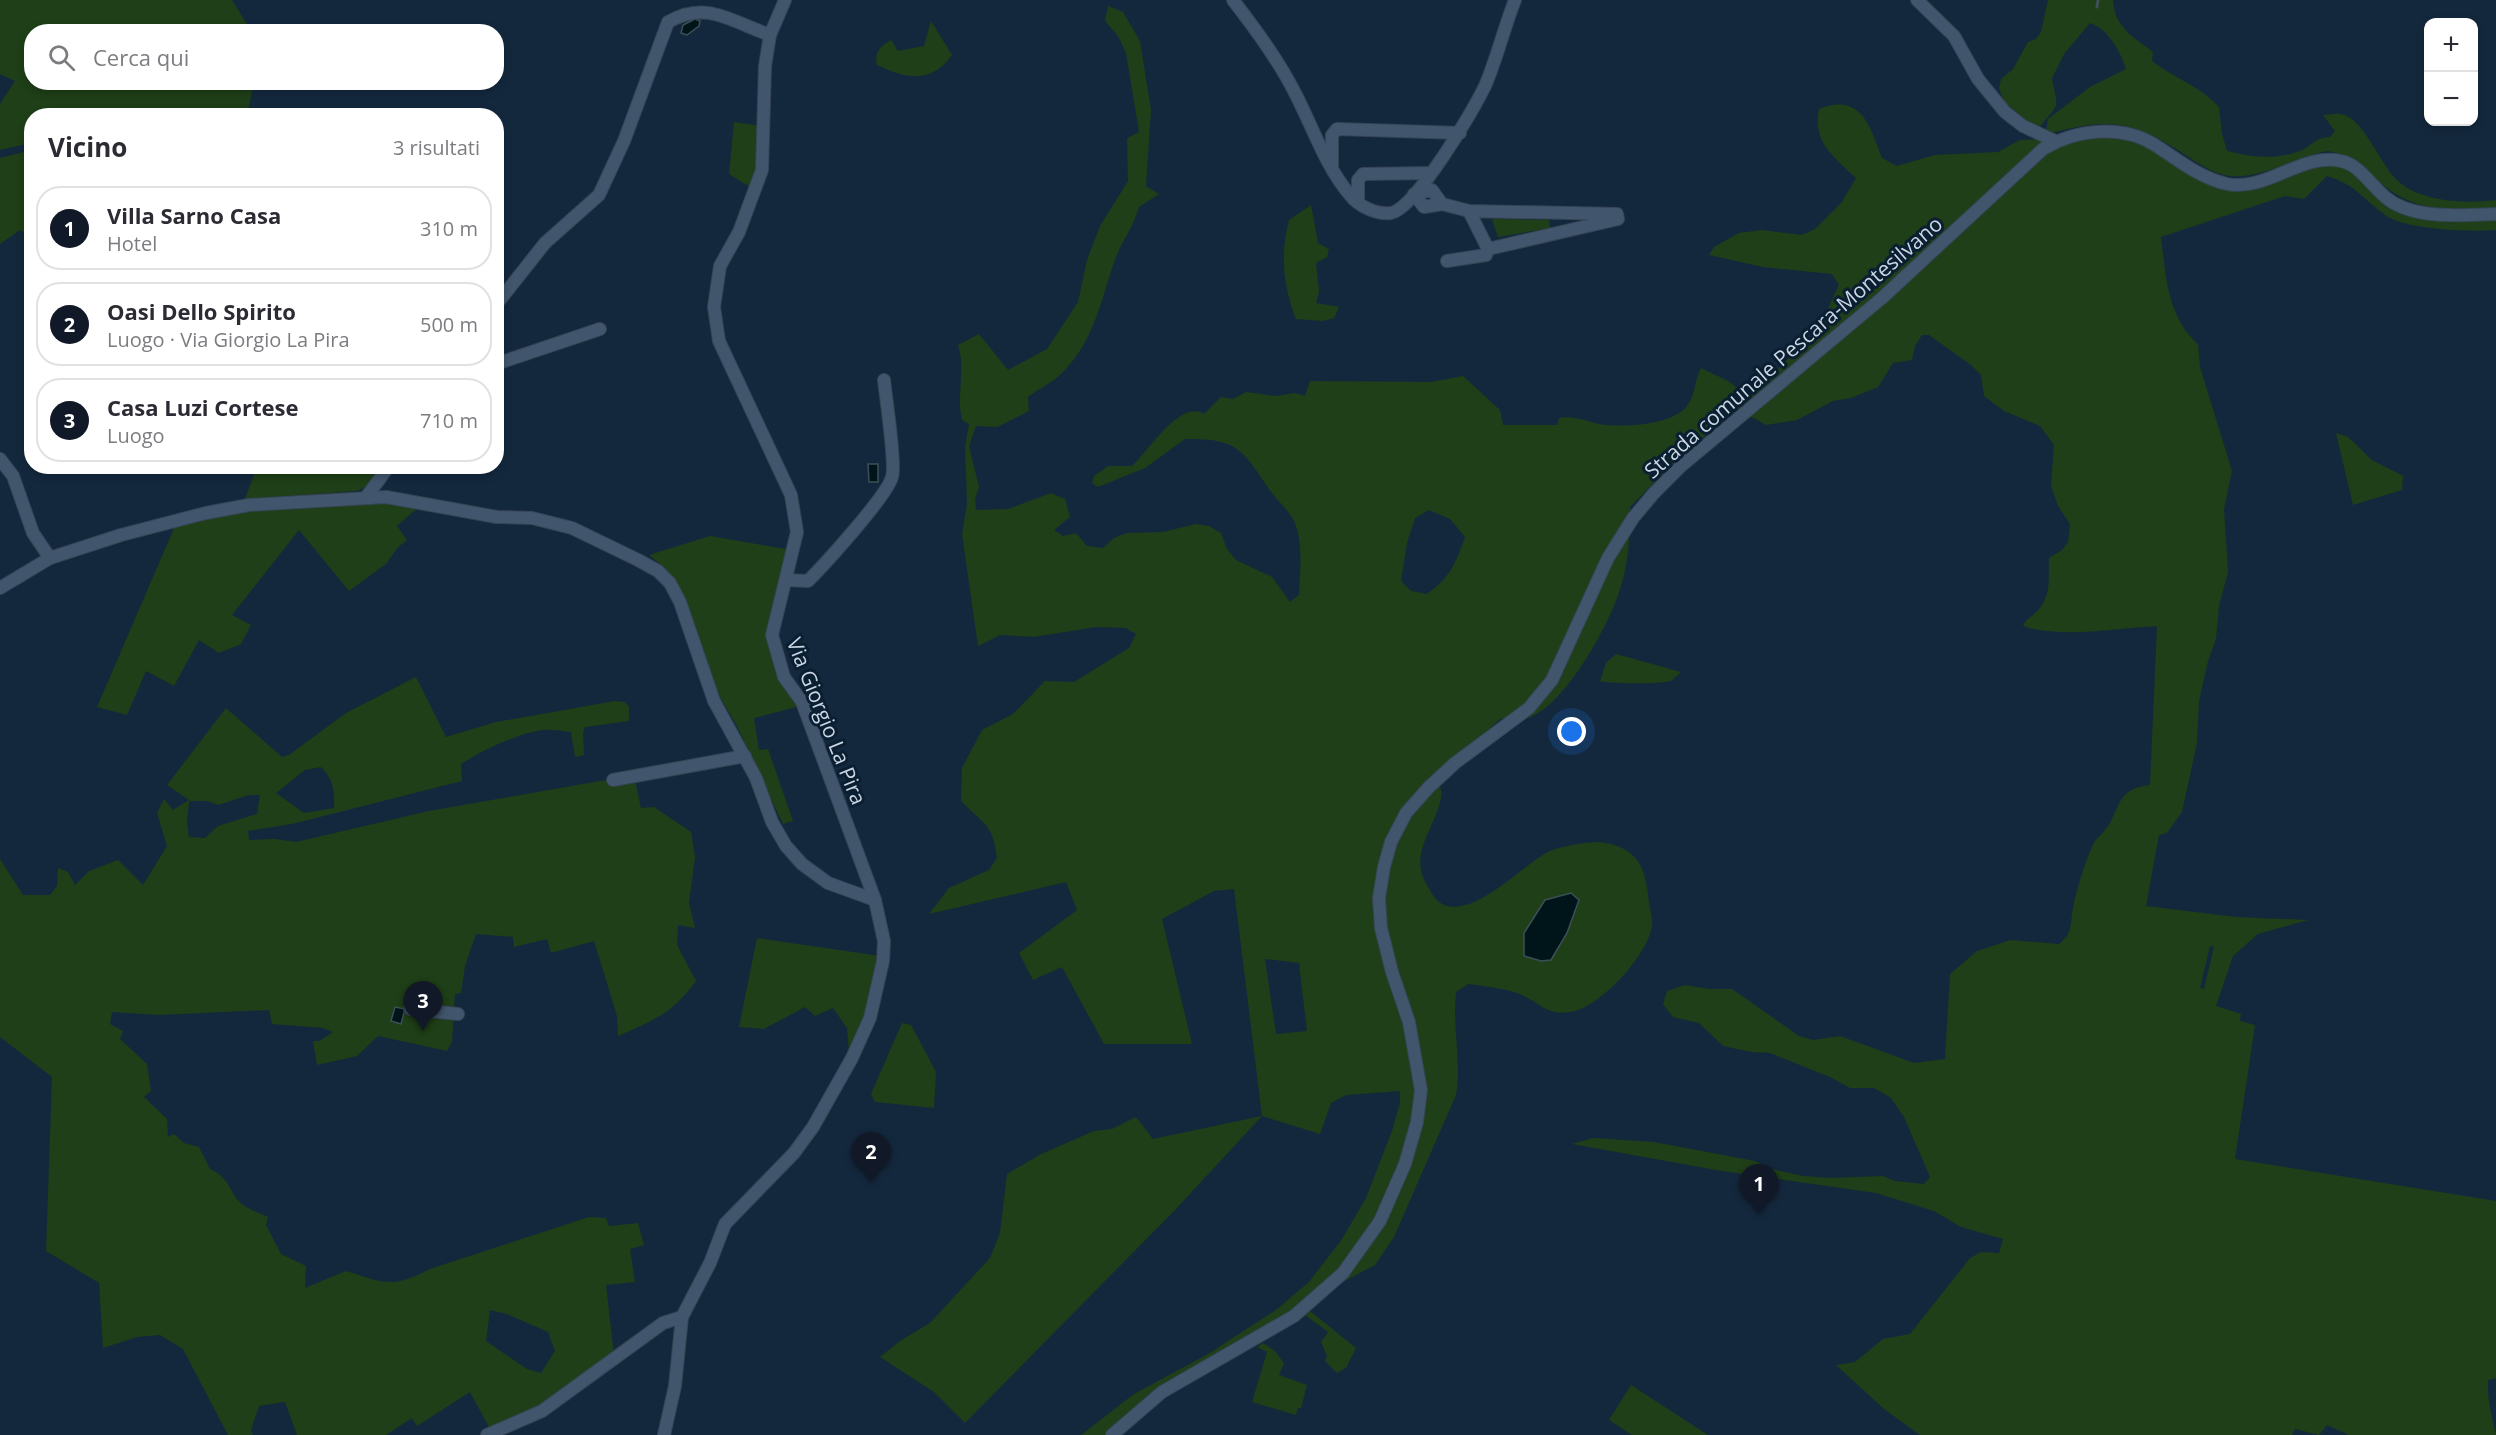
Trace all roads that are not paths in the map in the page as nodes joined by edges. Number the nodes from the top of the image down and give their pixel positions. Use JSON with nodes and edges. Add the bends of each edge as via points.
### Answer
{"nodes":[{"id":1,"x":785,"y":0,"type":"edge"},
{"id":2,"x":1233,"y":0,"type":"edge"},
{"id":3,"x":1515,"y":0,"type":"edge"},
{"id":4,"x":1917,"y":0,"type":"edge"},
{"id":5,"x":770,"y":34,"type":"junction"},
{"id":6,"x":1460,"y":132,"type":"junction"},
{"id":7,"x":2055,"y":141,"type":"junction"},
{"id":8,"x":1332,"y":167,"type":"junction"},
{"id":9,"x":1431,"y":173,"type":"junction"},
{"id":10,"x":1414,"y":194,"type":"junction"},
{"id":11,"x":1358,"y":202,"type":"junction"},
{"id":12,"x":1469,"y":211,"type":"junction"},
{"id":13,"x":2496,"y":214,"type":"edge"},
{"id":14,"x":1488,"y":249,"type":"junction"},
{"id":15,"x":1447,"y":261,"type":"dead end"},
{"id":16,"x":504,"y":295,"type":"edge"},
{"id":17,"x":600,"y":329,"type":"dead end"},
{"id":18,"x":504,"y":361,"type":"edge"},
{"id":19,"x":884,"y":381,"type":"dead end"},
{"id":20,"x":0,"y":459,"type":"edge"},
{"id":21,"x":383,"y":474,"type":"edge"},
{"id":22,"x":378,"y":483,"type":"junction"},
{"id":23,"x":367,"y":496,"type":"junction"},
{"id":24,"x":386,"y":497,"type":"junction"},
{"id":25,"x":51,"y":558,"type":"junction"},
{"id":26,"x":786,"y":580,"type":"junction"},
{"id":27,"x":0,"y":588,"type":"edge"},
{"id":28,"x":745,"y":756,"type":"junction"},
{"id":29,"x":613,"y":780,"type":"dead end"},
{"id":30,"x":875,"y":900,"type":"junction"},
{"id":31,"x":410,"y":1009,"type":"dead end"},
{"id":32,"x":458,"y":1014,"type":"dead end"},
{"id":33,"x":682,"y":1317,"type":"junction"},
{"id":34,"x":487,"y":1435,"type":"edge"},
{"id":35,"x":664,"y":1435,"type":"edge"},
{"id":36,"x":1112,"y":1435,"type":"edge"}],
"edges":[{"from":1,"to":5,"type":"street","name":"Via Giorgio La Pira"},
{"from":2,"to":8,"type":"street","via":[[1280,65]]},
{"from":3,"to":6,"type":"street","via":[[1485,87]]},
{"from":4,"to":7,"type":"street","via":[[1954,36],[1978,79],[2005,112],[2023,126]]},
{"from":5,"to":16,"type":"street","via":[[705,2],[691,3],[678,10],[668,22],[624,141],[599,195],[545,243]]},
{"from":5,"to":26,"type":"street","name":"Via Giorgio La Pira","via":[[765,66],[762,170],[743,222],[720,266],[714,307],[719,341],[791,495],[797,532]]},
{"from":6,"to":8,"type":"street","via":[[1337,129],[1332,135]]},
{"from":6,"to":9,"type":"street"},
{"from":7,"to":13,"type":"street","name":"Strada comunale Pescara-Montesilvano","via":[[2099,132],[2127,135],[2153,144],[2206,176],[2235,185],[2264,181],[2328,159],[2343,161],[2392,202],[2409,209]]},
{"from":7,"to":36,"type":"street","name":"Strada comunale Pescara-Montesilvano","via":[[1882,298],[1680,467],[1633,518],[1608,558],[1552,680],[1529,708],[1455,763],[1406,813],[1391,842],[1379,898],[1381,928],[1409,1023],[1421,1090],[1405,1164],[1380,1221],[1343,1273],[1294,1316],[1161,1392]]},
{"from":8,"to":11,"type":"street"},
{"from":9,"to":10,"type":"street"},
{"from":9,"to":11,"type":"street","via":[[1363,174],[1358,180]]},
{"from":10,"to":11,"type":"street","via":[[1391,213],[1380,213]]},
{"from":10,"to":12,"type":"street","via":[[1424,207],[1442,204]]},
{"from":12,"to":14,"type":"street"},
{"from":12,"to":14,"type":"street","via":[[1617,214],[1618,219]]},
{"from":14,"to":15,"type":"street","via":[[1486,255]]},
{"from":17,"to":18,"type":"street"},
{"from":19,"to":26,"type":"street","via":[[893,476],[824,566],[808,581]]},
{"from":20,"to":25,"type":"street","via":[[13,476],[33,533]]},
{"from":21,"to":22,"type":"street"},
{"from":22,"to":23,"type":"street"},
{"from":22,"to":24,"type":"street"},
{"from":23,"to":24,"type":"street"},
{"from":23,"to":25,"type":"street","via":[[249,505],[206,513]]},
{"from":24,"to":28,"type":"street","via":[[497,517],[554,522],[658,571],[680,602],[714,701]]},
{"from":25,"to":27,"type":"street"},
{"from":26,"to":30,"type":"street","name":"Via Giorgio La Pira","via":[[772,636],[776,655],[784,677],[802,702]]},
{"from":28,"to":29,"type":"street"},
{"from":28,"to":30,"type":"street","via":[[772,822],[791,852],[828,883]]},
{"from":30,"to":33,"type":"street","name":"Via Giorgio La Pira","via":[[882,923],[883,961],[870,1018],[852,1058],[794,1153],[725,1224]]},
{"from":31,"to":32,"type":"street"},
{"from":33,"to":34,"type":"street","via":[[663,1323],[542,1411]]},
{"from":33,"to":35,"type":"street","via":[[675,1386]]}]}
